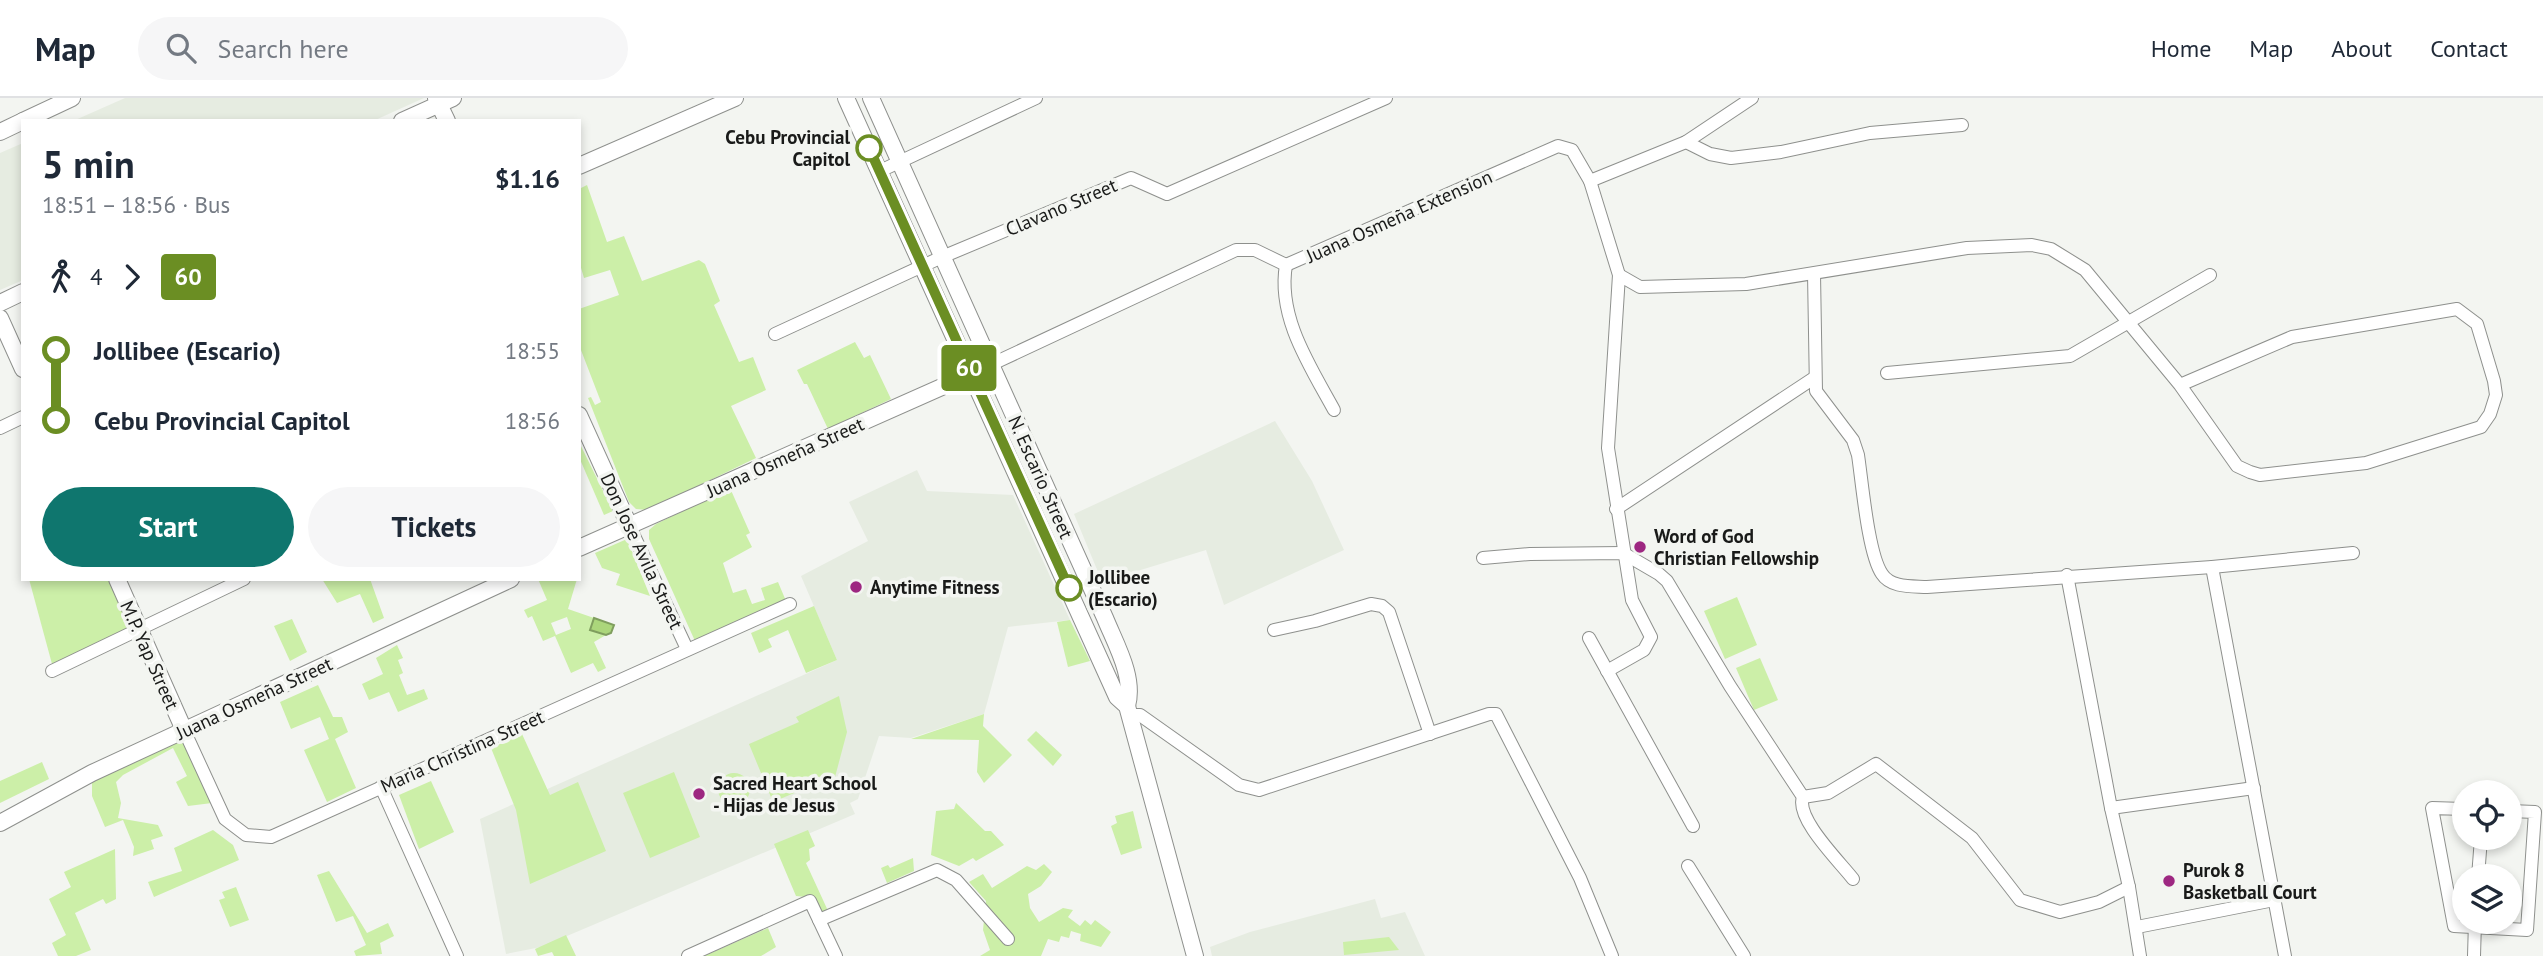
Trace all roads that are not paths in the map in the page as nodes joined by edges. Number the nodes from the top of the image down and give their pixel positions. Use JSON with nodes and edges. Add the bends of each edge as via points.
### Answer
{"nodes":[{"id":1,"x":72,"y":98,"type":"edge"},
{"id":2,"x":735,"y":98,"type":"edge"},
{"id":3,"x":846,"y":98,"type":"edge"},
{"id":4,"x":871,"y":98,"type":"edge"},
{"id":5,"x":1035,"y":98,"type":"edge"},
{"id":6,"x":1386,"y":98,"type":"edge"},
{"id":7,"x":1752,"y":98,"type":"edge"},
{"id":8,"x":443,"y":100,"type":"edge"},
{"id":9,"x":27,"y":119,"type":"edge"},
{"id":10,"x":406,"y":119,"type":"edge"},
{"id":11,"x":447,"y":119,"type":"edge"},
{"id":12,"x":21,"y":122,"type":"edge"},
{"id":13,"x":1962,"y":125,"type":"dead end"},
{"id":14,"x":0,"y":132,"type":"edge"},
{"id":15,"x":1686,"y":142,"type":"junction"},
{"id":16,"x":899,"y":162,"type":"junction"},
{"id":17,"x":581,"y":165,"type":"edge"},
{"id":18,"x":880,"y":171,"type":"junction"},
{"id":19,"x":1590,"y":181,"type":"junction"},
{"id":20,"x":942,"y":257,"type":"junction"},
{"id":21,"x":1286,"y":265,"type":"junction"},
{"id":22,"x":923,"y":266,"type":"junction"},
{"id":23,"x":1814,"y":274,"type":"junction"},
{"id":24,"x":1619,"y":275,"type":"junction"},
{"id":25,"x":2210,"y":275,"type":"dead end"},
{"id":26,"x":21,"y":293,"type":"edge"},
{"id":27,"x":0,"y":303,"type":"edge"},
{"id":28,"x":0,"y":318,"type":"edge"},
{"id":29,"x":2130,"y":320,"type":"junction"},
{"id":30,"x":775,"y":334,"type":"dead end"},
{"id":31,"x":21,"y":365,"type":"edge"},
{"id":32,"x":990,"y":365,"type":"junction"},
{"id":33,"x":972,"y":373,"type":"junction"},
{"id":34,"x":1887,"y":373,"type":"dead end"},
{"id":35,"x":1814,"y":378,"type":"junction"},
{"id":36,"x":2180,"y":385,"type":"junction"},
{"id":37,"x":1334,"y":410,"type":"dead end"},
{"id":38,"x":21,"y":418,"type":"edge"},
{"id":39,"x":581,"y":419,"type":"edge"},
{"id":40,"x":0,"y":428,"type":"edge"},
{"id":41,"x":1616,"y":509,"type":"junction"},
{"id":42,"x":629,"y":525,"type":"junction"},
{"id":43,"x":581,"y":547,"type":"edge"},
{"id":44,"x":2353,"y":552,"type":"dead end"},
{"id":45,"x":1623,"y":553,"type":"junction"},
{"id":46,"x":1483,"y":558,"type":"dead end"},
{"id":47,"x":2213,"y":567,"type":"junction"},
{"id":48,"x":2067,"y":575,"type":"junction"},
{"id":49,"x":118,"y":581,"type":"edge"},
{"id":50,"x":240,"y":581,"type":"edge"},
{"id":51,"x":507,"y":581,"type":"edge"},
{"id":52,"x":790,"y":604,"type":"dead end"},
{"id":53,"x":138,"y":628,"type":"junction"},
{"id":54,"x":1274,"y":630,"type":"dead end"},
{"id":55,"x":1589,"y":638,"type":"dead end"},
{"id":56,"x":687,"y":649,"type":"junction"},
{"id":57,"x":52,"y":671,"type":"dead end"},
{"id":58,"x":1607,"y":671,"type":"junction"},
{"id":59,"x":1128,"y":710,"type":"junction"},
{"id":60,"x":184,"y":730,"type":"junction"},
{"id":61,"x":1430,"y":734,"type":"junction"},
{"id":62,"x":381,"y":787,"type":"junction"},
{"id":63,"x":2254,"y":788,"type":"junction"},
{"id":64,"x":1803,"y":797,"type":"junction"},
{"id":65,"x":2111,"y":808,"type":"junction"},
{"id":66,"x":2452,"y":809,"type":"edge"},
{"id":67,"x":2522,"y":811,"type":"edge"},
{"id":68,"x":0,"y":823,"type":"edge"},
{"id":69,"x":1693,"y":826,"type":"dead end"},
{"id":70,"x":1688,"y":866,"type":"dead end"},
{"id":71,"x":1853,"y":879,"type":"dead end"},
{"id":72,"x":2129,"y":887,"type":"junction"},
{"id":73,"x":2274,"y":900,"type":"junction"},
{"id":74,"x":2452,"y":911,"type":"edge"},
{"id":75,"x":819,"y":920,"type":"junction"},
{"id":76,"x":2137,"y":927,"type":"junction"},
{"id":77,"x":2522,"y":930,"type":"edge"},
{"id":78,"x":2475,"y":934,"type":"edge"},
{"id":79,"x":1008,"y":939,"type":"dead end"},
{"id":80,"x":457,"y":956,"type":"edge"},
{"id":81,"x":688,"y":956,"type":"edge"},
{"id":82,"x":836,"y":956,"type":"edge"},
{"id":83,"x":1195,"y":956,"type":"edge"},
{"id":84,"x":1612,"y":956,"type":"edge"},
{"id":85,"x":1744,"y":956,"type":"edge"},
{"id":86,"x":2140,"y":956,"type":"edge"},
{"id":87,"x":2285,"y":956,"type":"edge"},
{"id":88,"x":2474,"y":956,"type":"edge"}],
"edges":[{"from":1,"to":9,"type":"main road"},
{"from":2,"to":17,"type":"main road"},
{"from":3,"to":18,"type":"main road","name":"N. Escario Street"},
{"from":4,"to":16,"type":"main road","name":"N. Escario Street"},
{"from":5,"to":16,"type":"street"},
{"from":6,"to":20,"type":"street","name":"Clavano Street","via":[[1167,194],[1131,178]]},
{"from":7,"to":15,"type":"street"},
{"from":8,"to":10,"type":"main road"},
{"from":8,"to":11,"type":"main road"},
{"from":12,"to":14,"type":"main road"},
{"from":13,"to":15,"type":"street","via":[[1870,133],[1731,158]]},
{"from":15,"to":19,"type":"street"},
{"from":16,"to":18,"type":"street"},
{"from":16,"to":20,"type":"main road","name":"N. Escario Street"},
{"from":18,"to":22,"type":"main road","name":"N. Escario Street"},
{"from":19,"to":21,"type":"street","name":"Juana Osmeña Extension","via":[[1572,150],[1558,146]]},
{"from":19,"to":24,"type":"street","name":"Juana Osmeña Extension"},
{"from":20,"to":22,"type":"street","name":"Clavano Street"},
{"from":20,"to":32,"type":"main road","name":"N. Escario Street"},
{"from":21,"to":32,"type":"street","name":"Juana Osmeña Extension","via":[[1255,250],[1236,250]]},
{"from":21,"to":37,"type":"street","via":[[1284,278],[1295,340]]},
{"from":22,"to":30,"type":"street","name":"Clavano Street"},
{"from":22,"to":33,"type":"main road","name":"N. Escario Street"},
{"from":23,"to":24,"type":"street","via":[[1746,285],[1661,288],[1640,287]]},
{"from":23,"to":29,"type":"street","via":[[1967,248],[2032,245],[2068,257],[2085,270]]},
{"from":23,"to":35,"type":"street"},
{"from":24,"to":41,"type":"street","via":[[1608,448]]},
{"from":25,"to":29,"type":"street"},
{"from":26,"to":27,"type":"main road"},
{"from":28,"to":31,"type":"main road"},
{"from":29,"to":34,"type":"street","via":[[2070,356]]},
{"from":29,"to":36,"type":"street"},
{"from":32,"to":33,"type":"main road","name":"Juana Osmeña Street"},
{"from":32,"to":59,"type":"main road","name":"N. Escario Street","via":[[1109,628],[1131,692]]},
{"from":33,"to":42,"type":"main road","name":"Juana Osmeña Street"},
{"from":33,"to":59,"type":"main road","name":"N. Escario Street","via":[[1117,696]]},
{"from":35,"to":41,"type":"street"},
{"from":35,"to":48,"type":"street","via":[[1816,391],[1853,440],[1882,575],[1898,586],[1927,587]]},
{"from":36,"to":36,"type":"street","via":[[2237,466],[2260,475],[2366,463],[2480,428],[2496,394],[2477,324],[2458,309],[2292,337]]},
{"from":38,"to":40,"type":"street"},
{"from":39,"to":42,"type":"main road","name":"Don Jose Avila Street"},
{"from":41,"to":45,"type":"street"},
{"from":42,"to":43,"type":"main road","name":"Juana Osmeña Street"},
{"from":42,"to":56,"type":"street","name":"Don Jose Avila Street"},
{"from":44,"to":47,"type":"street"},
{"from":45,"to":46,"type":"street"},
{"from":45,"to":58,"type":"street","via":[[1632,600],[1651,636],[1644,650]]},
{"from":45,"to":64,"type":"street","via":[[1667,581]]},
{"from":47,"to":48,"type":"street"},
{"from":47,"to":63,"type":"street"},
{"from":48,"to":65,"type":"street"},
{"from":49,"to":53,"type":"main road","name":"M.P. Yap Street"},
{"from":50,"to":53,"type":"street"},
{"from":51,"to":60,"type":"main road","name":"Juana Osmeña Street"},
{"from":52,"to":56,"type":"street","name":"Maria Christina Street"},
{"from":53,"to":57,"type":"street"},
{"from":53,"to":60,"type":"main road","name":"M.P. Yap Street"},
{"from":54,"to":61,"type":"street","via":[[1371,604],[1382,606],[1389,612]]},
{"from":55,"to":58,"type":"street"},
{"from":56,"to":62,"type":"street","name":"Maria Christina Street"},
{"from":58,"to":69,"type":"street"},
{"from":59,"to":61,"type":"street","via":[[1239,785],[1259,790]]},
{"from":59,"to":83,"type":"main road","name":"N. Escario Street"},
{"from":60,"to":62,"type":"street","name":"Maria Christina Street","via":[[225,819],[246,835],[271,837]]},
{"from":60,"to":68,"type":"main road","name":"Juana Osmeña Street"},
{"from":61,"to":84,"type":"street","via":[[1489,714],[1500,719],[1580,878]]},
{"from":62,"to":80,"type":"street"},
{"from":63,"to":65,"type":"street"},
{"from":63,"to":73,"type":"street"},
{"from":64,"to":71,"type":"street","via":[[1801,806],[1808,822]]},
{"from":64,"to":72,"type":"street","via":[[1828,793],[1876,764],[1972,838],[2020,900],[2060,912],[2099,902]]},
{"from":65,"to":72,"type":"street"},
{"from":66,"to":74,"type":"street","via":[[2432,808]]},
{"from":67,"to":77,"type":"street","via":[[2535,812],[2527,930]]},
{"from":70,"to":85,"type":"street"},
{"from":72,"to":76,"type":"street"},
{"from":73,"to":76,"type":"street"},
{"from":73,"to":87,"type":"street"},
{"from":75,"to":79,"type":"street","via":[[937,870],[956,880]]},
{"from":75,"to":81,"type":"street","via":[[810,901]]},
{"from":75,"to":82,"type":"street"},
{"from":76,"to":86,"type":"street"},
{"from":78,"to":88,"type":"street"}]}
